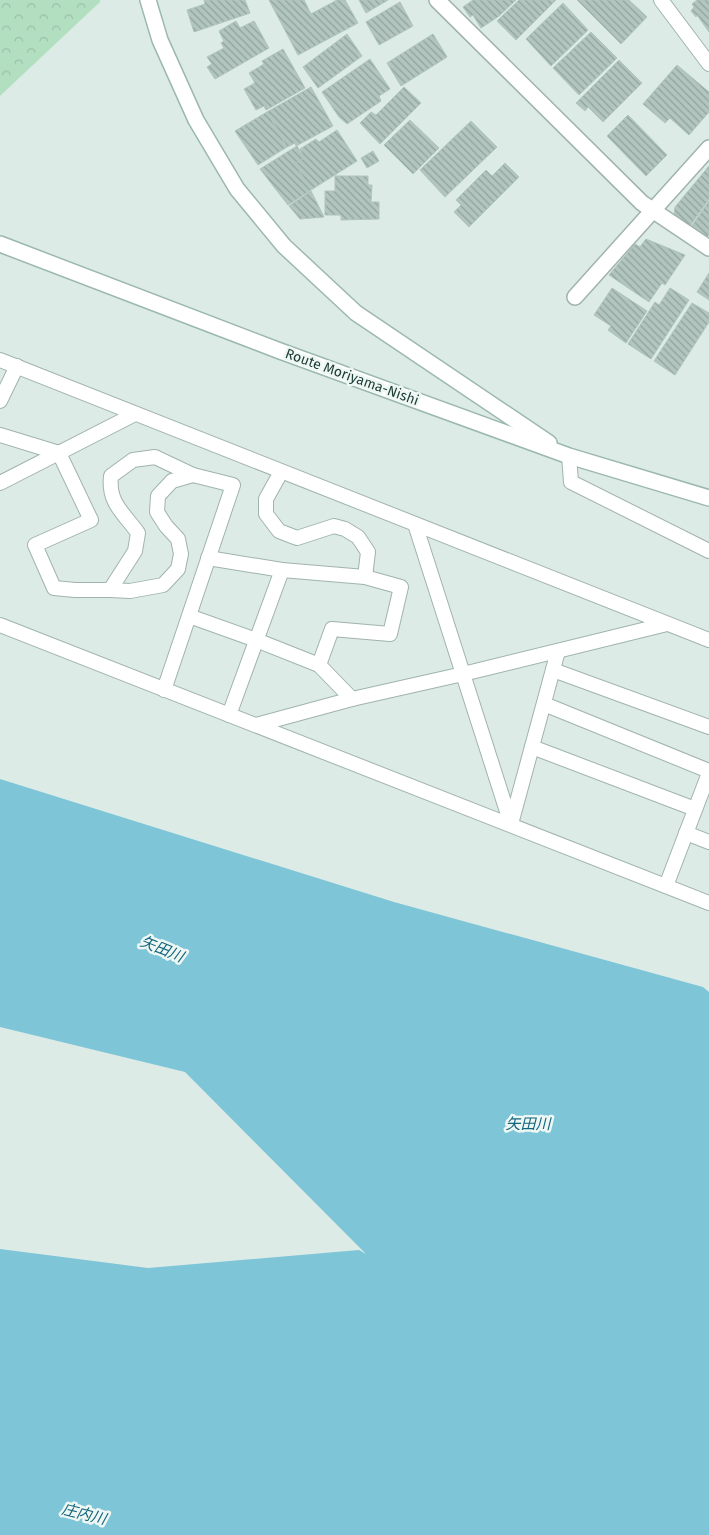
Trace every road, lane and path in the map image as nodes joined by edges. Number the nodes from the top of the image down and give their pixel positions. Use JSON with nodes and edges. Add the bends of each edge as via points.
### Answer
{"nodes":[{"id":1,"x":148,"y":0,"type":"edge"},
{"id":2,"x":437,"y":0,"type":"edge"},
{"id":3,"x":661,"y":0,"type":"edge"},
{"id":4,"x":709,"y":64,"type":"edge"},
{"id":5,"x":709,"y":148,"type":"edge"},
{"id":6,"x":653,"y":210,"type":"junction"},
{"id":7,"x":0,"y":244,"type":"edge"},
{"id":8,"x":709,"y":248,"type":"edge"},
{"id":9,"x":575,"y":297,"type":"dead end"},
{"id":10,"x":0,"y":360,"type":"edge"},
{"id":11,"x":16,"y":366,"type":"junction"},
{"id":12,"x":0,"y":402,"type":"edge"},
{"id":13,"x":135,"y":414,"type":"junction"},
{"id":14,"x":0,"y":435,"type":"edge"},
{"id":15,"x":60,"y":453,"type":"junction"},
{"id":16,"x":569,"y":456,"type":"junction"},
{"id":17,"x":281,"y":472,"type":"junction"},
{"id":18,"x":193,"y":475,"type":"junction"},
{"id":19,"x":0,"y":483,"type":"edge"},
{"id":20,"x":709,"y":498,"type":"edge"},
{"id":21,"x":414,"y":524,"type":"junction"},
{"id":22,"x":709,"y":551,"type":"edge"},
{"id":23,"x":208,"y":558,"type":"junction"},
{"id":24,"x":282,"y":570,"type":"junction"},
{"id":25,"x":365,"y":577,"type":"junction"},
{"id":26,"x":110,"y":590,"type":"junction"},
{"id":27,"x":189,"y":616,"type":"junction"},
{"id":28,"x":667,"y":624,"type":"junction"},
{"id":29,"x":0,"y":625,"type":"edge"},
{"id":30,"x":256,"y":640,"type":"junction"},
{"id":31,"x":709,"y":640,"type":"edge"},
{"id":32,"x":558,"y":651,"type":"junction"},
{"id":33,"x":319,"y":665,"type":"junction"},
{"id":34,"x":553,"y":670,"type":"junction"},
{"id":35,"x":463,"y":674,"type":"junction"},
{"id":36,"x":164,"y":690,"type":"junction"},
{"id":37,"x":352,"y":699,"type":"junction"},
{"id":38,"x":544,"y":704,"type":"junction"},
{"id":39,"x":229,"y":715,"type":"junction"},
{"id":40,"x":256,"y":725,"type":"junction"},
{"id":41,"x":709,"y":727,"type":"edge"},
{"id":42,"x":532,"y":747,"type":"junction"},
{"id":43,"x":709,"y":772,"type":"edge"},
{"id":44,"x":705,"y":792,"type":"edge"},
{"id":45,"x":695,"y":808,"type":"junction"},
{"id":46,"x":511,"y":824,"type":"junction"},
{"id":47,"x":686,"y":833,"type":"junction"},
{"id":48,"x":709,"y":842,"type":"edge"},
{"id":49,"x":666,"y":886,"type":"junction"},
{"id":50,"x":709,"y":903,"type":"edge"}],
"edges":[{"from":1,"to":16,"type":"street","via":[[160,40],[196,120],[237,189],[284,246],[356,313]]},
{"from":2,"to":6,"type":"street","via":[[642,203]]},
{"from":3,"to":4,"type":"lane"},
{"from":5,"to":6,"type":"street"},
{"from":6,"to":8,"type":"street"},
{"from":6,"to":9,"type":"street"},
{"from":7,"to":16,"type":"street","name":"Route Moriyama-Nishi","via":[[280,351]]},
{"from":10,"to":11,"type":"lane"},
{"from":11,"to":12,"type":"lane"},
{"from":11,"to":13,"type":"lane"},
{"from":13,"to":15,"type":"lane"},
{"from":13,"to":17,"type":"lane"},
{"from":14,"to":15,"type":"lane"},
{"from":15,"to":19,"type":"lane"},
{"from":15,"to":26,"type":"lane","via":[[91,520],[35,545],[54,588]]},
{"from":16,"to":20,"type":"street","name":"Route Moriyama-Nishi"},
{"from":16,"to":22,"type":"lane","via":[[572,482]]},
{"from":17,"to":21,"type":"lane"},
{"from":17,"to":25,"type":"lane","via":[[266,499],[266,514],[279,531],[297,538],[334,526],[346,529],[358,537],[368,552]]},
{"from":18,"to":23,"type":"lane","via":[[233,485]]},
{"from":18,"to":26,"type":"lane","via":[[172,481],[158,496],[157,512],[178,539],[182,554],[178,569],[163,585],[130,591]]},
{"from":18,"to":26,"type":"lane","via":[[155,457],[133,460],[111,476],[114,502],[138,533],[135,551]]},
{"from":21,"to":28,"type":"lane"},
{"from":21,"to":35,"type":"lane"},
{"from":23,"to":24,"type":"lane"},
{"from":23,"to":27,"type":"lane"},
{"from":24,"to":25,"type":"lane"},
{"from":24,"to":30,"type":"lane"},
{"from":25,"to":33,"type":"lane","via":[[401,587],[390,634],[332,629]]},
{"from":27,"to":30,"type":"lane"},
{"from":27,"to":36,"type":"lane"},
{"from":28,"to":31,"type":"lane"},
{"from":28,"to":32,"type":"lane"},
{"from":29,"to":36,"type":"lane"},
{"from":30,"to":33,"type":"lane"},
{"from":30,"to":39,"type":"lane"},
{"from":32,"to":34,"type":"lane"},
{"from":32,"to":35,"type":"lane"},
{"from":33,"to":37,"type":"lane"},
{"from":34,"to":38,"type":"lane"},
{"from":34,"to":41,"type":"lane"},
{"from":35,"to":37,"type":"lane"},
{"from":35,"to":46,"type":"lane"},
{"from":36,"to":39,"type":"lane"},
{"from":37,"to":40,"type":"lane"},
{"from":38,"to":42,"type":"lane"},
{"from":38,"to":43,"type":"lane"},
{"from":39,"to":40,"type":"lane"},
{"from":40,"to":46,"type":"lane"},
{"from":42,"to":45,"type":"lane"},
{"from":42,"to":46,"type":"lane"},
{"from":43,"to":44,"type":"lane"},
{"from":44,"to":45,"type":"lane"},
{"from":45,"to":47,"type":"lane"},
{"from":46,"to":49,"type":"lane"},
{"from":47,"to":48,"type":"lane"},
{"from":47,"to":49,"type":"lane"},
{"from":49,"to":50,"type":"lane"}]}
